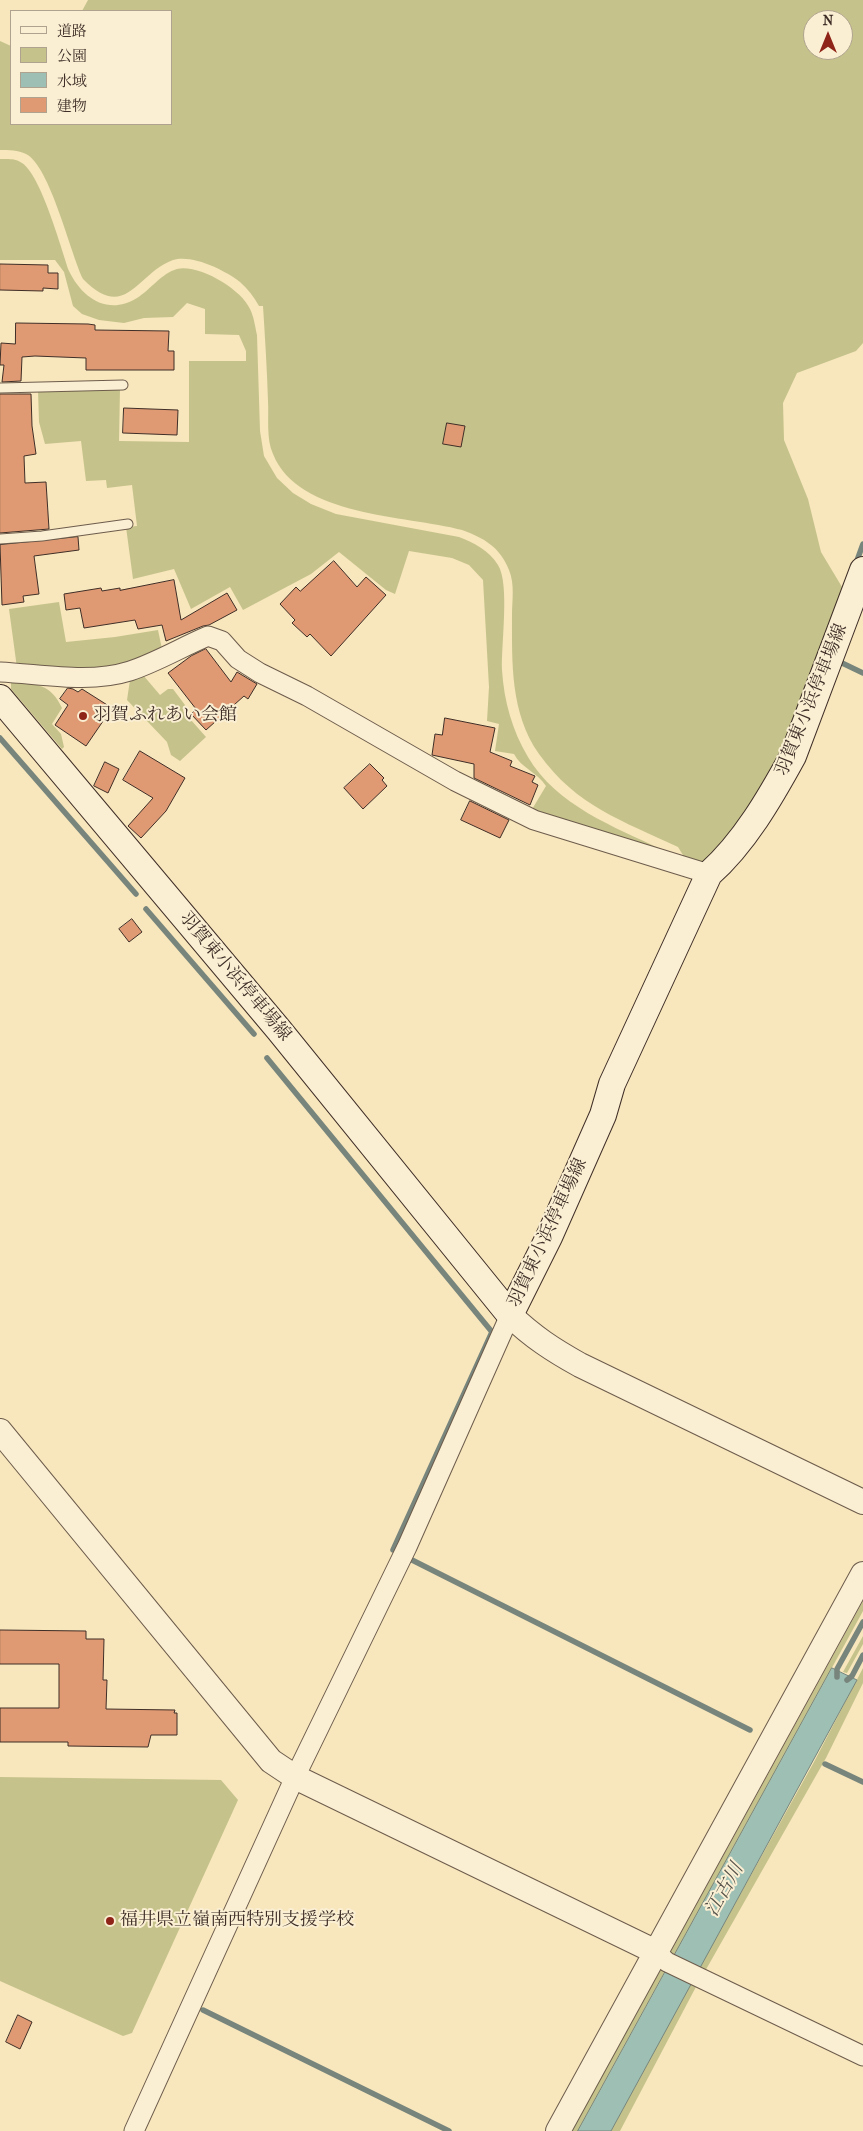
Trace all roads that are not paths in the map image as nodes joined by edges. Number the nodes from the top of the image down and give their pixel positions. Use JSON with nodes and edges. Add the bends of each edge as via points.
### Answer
{"nodes":[{"id":1,"x":123,"y":385,"type":"dead end"},
{"id":2,"x":0,"y":388,"type":"edge"},
{"id":3,"x":128,"y":524,"type":"dead end"},
{"id":4,"x":0,"y":539,"type":"edge"},
{"id":5,"x":863,"y":570,"type":"edge"},
{"id":6,"x":0,"y":672,"type":"edge"},
{"id":7,"x":0,"y":698,"type":"edge"},
{"id":8,"x":709,"y":874,"type":"junction"},
{"id":9,"x":510,"y":1315,"type":"junction"},
{"id":10,"x":0,"y":1431,"type":"edge"},
{"id":11,"x":863,"y":1502,"type":"edge"},
{"id":12,"x":863,"y":1574,"type":"edge"},
{"id":13,"x":295,"y":1777,"type":"junction"},
{"id":14,"x":661,"y":1957,"type":"junction"},
{"id":15,"x":863,"y":2056,"type":"edge"},
{"id":16,"x":134,"y":2131,"type":"edge"},
{"id":17,"x":558,"y":2131,"type":"edge"}],
"edges":[{"from":1,"to":2,"type":"lane"},
{"from":3,"to":4,"type":"lane"},
{"from":5,"to":8,"type":"main road","name":"羽賀東小浜停車場線","via":[[793,756],[727,858]]},
{"from":6,"to":8,"type":"street","via":[[46,677],[114,675],[132,671],[208,636],[222,641],[238,659],[260,673],[307,696],[455,781],[534,820]]},
{"from":7,"to":9,"type":"main road","name":"羽賀東小浜停車場線","via":[[280,1030]]},
{"from":8,"to":9,"type":"main road","name":"羽賀東小浜停車場線","via":[[612,1084],[603,1115],[549,1237]]},
{"from":9,"to":11,"type":"street","via":[[547,1347]]},
{"from":9,"to":13,"type":"street","via":[[407,1547]]},
{"from":10,"to":13,"type":"street","via":[[271,1761]]},
{"from":12,"to":14,"type":"street"},
{"from":13,"to":14,"type":"street"},
{"from":13,"to":16,"type":"street"},
{"from":14,"to":15,"type":"street"},
{"from":14,"to":17,"type":"street"}]}
